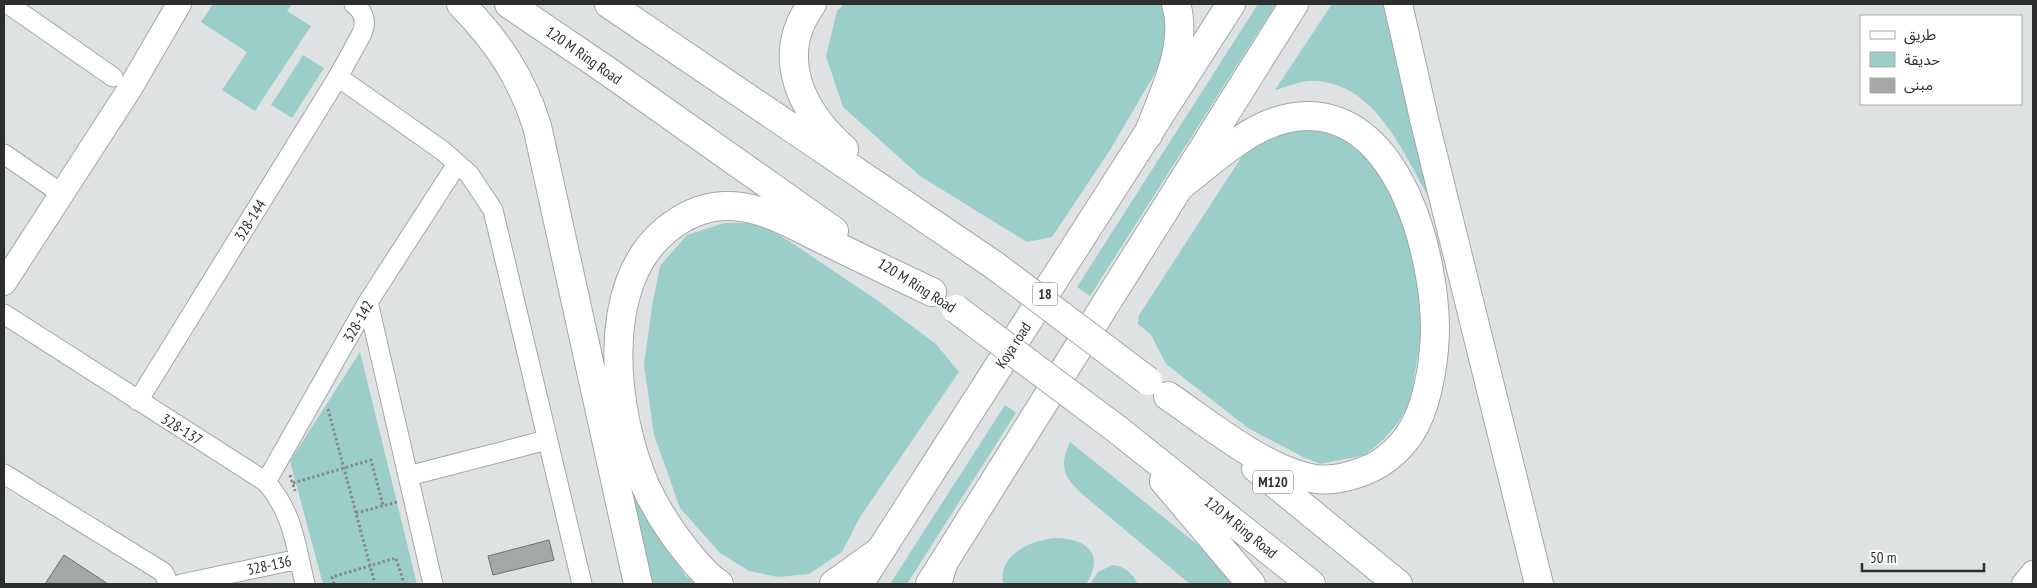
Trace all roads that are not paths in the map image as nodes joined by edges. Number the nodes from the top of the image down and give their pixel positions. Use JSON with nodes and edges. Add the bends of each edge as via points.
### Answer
{"nodes":[{"id":1,"x":8,"y":4,"type":"edge"},
{"id":2,"x":179,"y":4,"type":"edge"},
{"id":3,"x":354,"y":4,"type":"edge"},
{"id":4,"x":461,"y":4,"type":"edge"},
{"id":5,"x":510,"y":4,"type":"edge"},
{"id":6,"x":609,"y":4,"type":"edge"},
{"id":7,"x":812,"y":4,"type":"edge"},
{"id":8,"x":1176,"y":4,"type":"edge"},
{"id":9,"x":1231,"y":4,"type":"edge"},
{"id":10,"x":1294,"y":4,"type":"edge"},
{"id":11,"x":1398,"y":4,"type":"edge"},
{"id":12,"x":113,"y":77,"type":"dead end"},
{"id":13,"x":338,"y":78,"type":"junction"},
{"id":14,"x":1148,"y":135,"type":"junction"},
{"id":15,"x":4,"y":154,"type":"edge"},
{"id":16,"x":457,"y":164,"type":"junction"},
{"id":17,"x":1179,"y":187,"type":"junction"},
{"id":18,"x":62,"y":194,"type":"junction"},
{"id":19,"x":965,"y":245,"type":"junction"},
{"id":20,"x":4,"y":283,"type":"edge"},
{"id":21,"x":932,"y":292,"type":"junction"},
{"id":22,"x":368,"y":302,"type":"junction"},
{"id":23,"x":4,"y":314,"type":"edge"},
{"id":24,"x":1158,"y":388,"type":"junction"},
{"id":25,"x":138,"y":401,"type":"junction"},
{"id":26,"x":1122,"y":433,"type":"junction"},
{"id":27,"x":547,"y":440,"type":"junction"},
{"id":28,"x":4,"y":474,"type":"edge"},
{"id":29,"x":408,"y":476,"type":"junction"},
{"id":30,"x":266,"y":482,"type":"junction"},
{"id":31,"x":880,"y":552,"type":"junction"},
{"id":32,"x":299,"y":558,"type":"junction"},
{"id":33,"x":2033,"y":573,"type":"edge"},
{"id":34,"x":937,"y":577,"type":"edge"},
{"id":35,"x":169,"y":584,"type":"edge"},
{"id":36,"x":181,"y":584,"type":"edge"},
{"id":37,"x":305,"y":584,"type":"edge"},
{"id":38,"x":433,"y":584,"type":"edge"},
{"id":39,"x":582,"y":584,"type":"edge"},
{"id":40,"x":638,"y":584,"type":"edge"},
{"id":41,"x":719,"y":584,"type":"edge"},
{"id":42,"x":834,"y":584,"type":"edge"},
{"id":43,"x":859,"y":584,"type":"edge"},
{"id":44,"x":1251,"y":584,"type":"edge"},
{"id":45,"x":1311,"y":584,"type":"edge"},
{"id":46,"x":1398,"y":584,"type":"edge"},
{"id":47,"x":1539,"y":584,"type":"edge"},
{"id":48,"x":2024,"y":584,"type":"edge"}],
"edges":[{"from":1,"to":12,"type":"street"},
{"from":2,"to":18,"type":"street","via":[[129,90]]},
{"from":3,"to":13,"type":"street","name":"328-144","via":[[364,17],[364,31]]},
{"from":4,"to":40,"type":"highway","via":[[488,33],[513,68],[537,126]]},
{"from":5,"to":21,"type":"highway","name":"120 M Ring Road","via":[[825,225]]},
{"from":6,"to":19,"type":"highway"},
{"from":7,"to":19,"type":"highway","via":[[799,29],[794,54],[800,91],[813,116],[845,150]]},
{"from":8,"to":14,"type":"highway","via":[[1178,52]]},
{"from":9,"to":14,"type":"highway","name":"Koya road","number":"18"},
{"from":10,"to":17,"type":"highway"},
{"from":11,"to":47,"type":"highway"},
{"from":13,"to":16,"type":"street"},
{"from":13,"to":25,"type":"street","name":"328-144"},
{"from":14,"to":31,"type":"highway","name":"Koya road","number":"18"},
{"from":15,"to":18,"type":"street"},
{"from":16,"to":22,"type":"street","name":"328-142"},
{"from":16,"to":27,"type":"street","via":[[469,174],[493,210]]},
{"from":17,"to":24,"type":"highway","via":[[1236,143],[1278,122],[1308,116],[1339,123],[1353,130],[1387,161],[1411,208],[1429,272],[1435,329],[1429,376],[1417,422],[1396,450],[1383,461],[1352,476],[1317,479],[1287,472],[1259,458]]},
{"from":17,"to":34,"type":"highway"},
{"from":18,"to":20,"type":"street"},
{"from":19,"to":24,"type":"highway","number":"M120","bridge":true},
{"from":21,"to":26,"type":"highway","name":"120 M Ring Road","bridge":true},
{"from":21,"to":41,"type":"highway","via":[[778,219],[738,206],[714,207],[691,214],[670,226],[648,248],[630,283],[621,329],[619,376],[626,422],[637,464],[654,504],[701,569]]},
{"from":22,"to":29,"type":"street"},
{"from":22,"to":30,"type":"street","name":"328-142"},
{"from":23,"to":25,"type":"street","name":"328-137"},
{"from":24,"to":46,"type":"highway","number":"M120"},
{"from":25,"to":30,"type":"street","name":"328-137"},
{"from":26,"to":44,"type":"highway"},
{"from":26,"to":45,"type":"highway","name":"120 M Ring Road"},
{"from":27,"to":29,"type":"street"},
{"from":27,"to":39,"type":"street"},
{"from":28,"to":35,"type":"street","via":[[163,572]]},
{"from":29,"to":38,"type":"street"},
{"from":30,"to":32,"type":"street","name":"328-137","via":[[278,496],[289,518]]},
{"from":31,"to":42,"type":"highway"},
{"from":31,"to":43,"type":"highway","name":"Koya road","number":"18"},
{"from":32,"to":36,"type":"street","name":"328-136"},
{"from":32,"to":37,"type":"street","name":"328-137"},
{"from":33,"to":48,"type":"street"}]}
